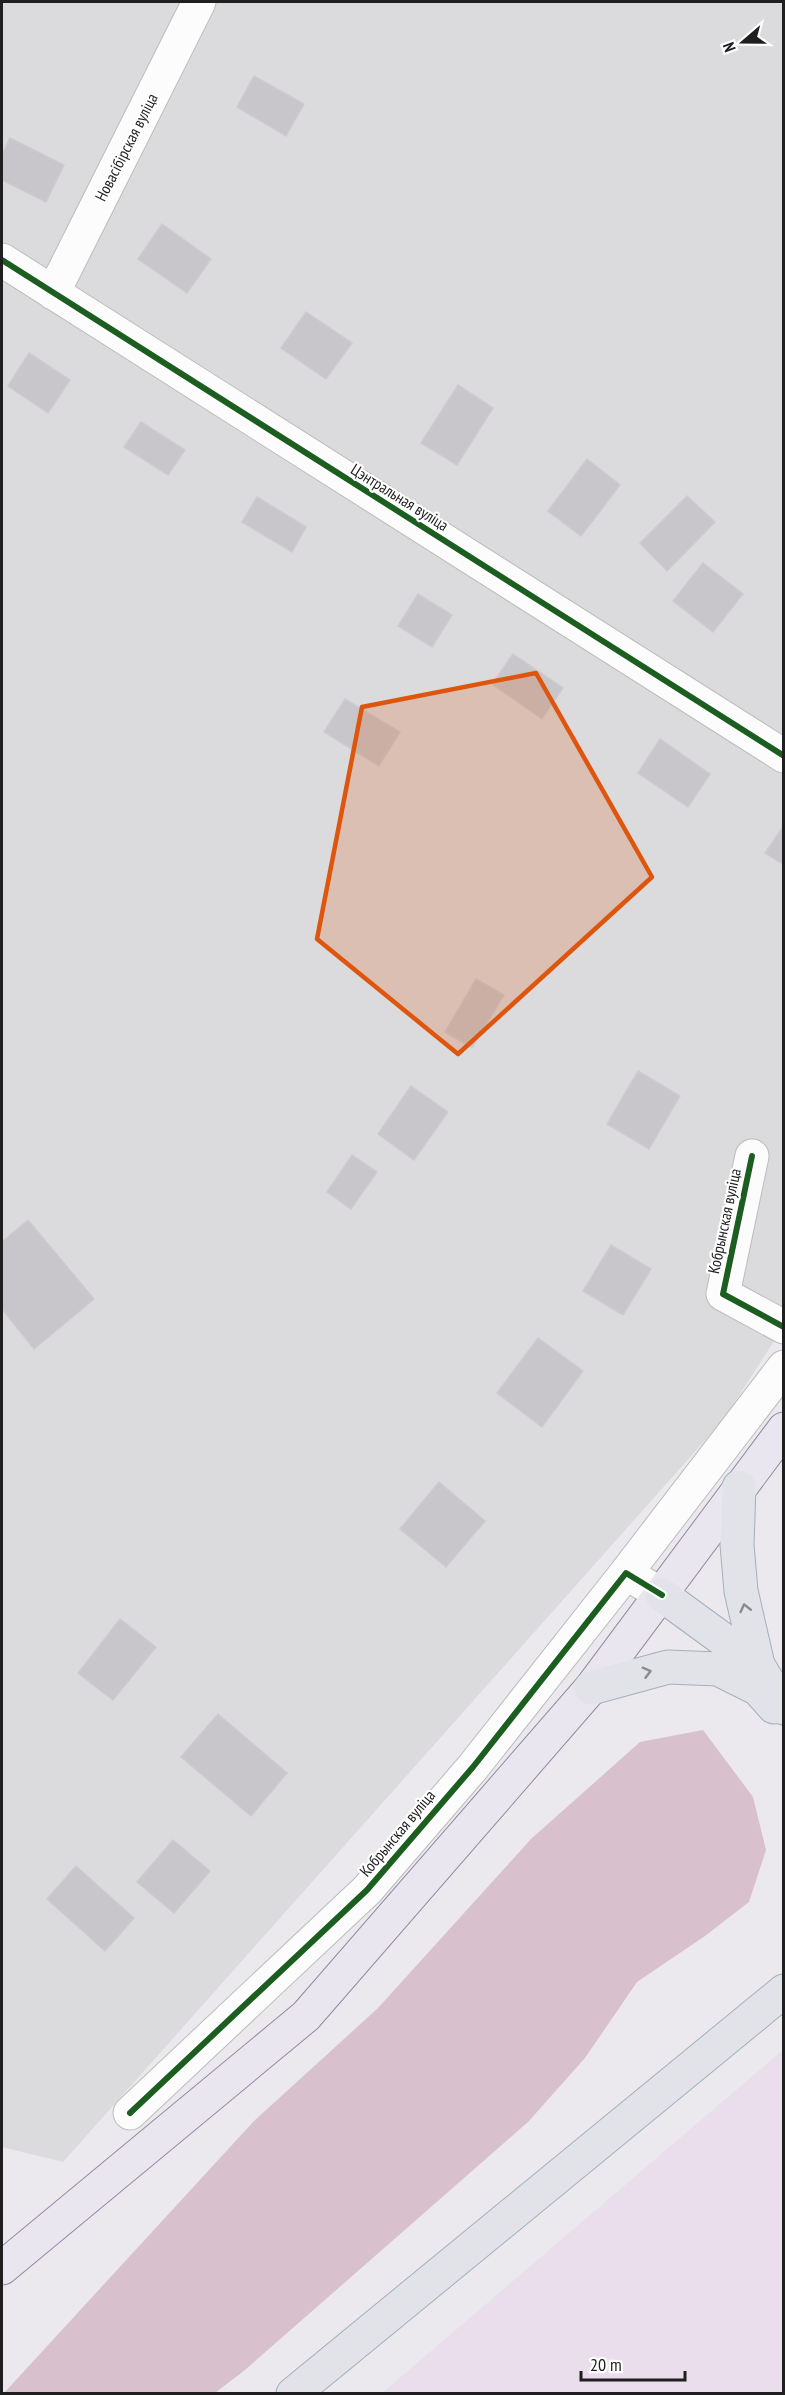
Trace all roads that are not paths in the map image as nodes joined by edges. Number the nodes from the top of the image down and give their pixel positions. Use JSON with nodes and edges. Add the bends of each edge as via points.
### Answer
{"nodes":[{"id":1,"x":198,"y":2,"type":"edge"},
{"id":2,"x":2,"y":260,"type":"edge"},
{"id":3,"x":53,"y":293,"type":"junction"},
{"id":4,"x":783,"y":756,"type":"edge"},
{"id":5,"x":752,"y":1156,"type":"dead end"},
{"id":6,"x":783,"y":1327,"type":"edge"},
{"id":7,"x":783,"y":1367,"type":"edge"},
{"id":8,"x":783,"y":1429,"type":"edge"},
{"id":9,"x":739,"y":1487,"type":"junction"},
{"id":10,"x":626,"y":1573,"type":"junction"},
{"id":11,"x":662,"y":1595,"type":"junction"},
{"id":12,"x":758,"y":1665,"type":"junction"},
{"id":13,"x":591,"y":1688,"type":"junction"},
{"id":14,"x":783,"y":1708,"type":"edge"},
{"id":15,"x":783,"y":1718,"type":"edge"},
{"id":16,"x":783,"y":1991,"type":"edge"},
{"id":17,"x":130,"y":2113,"type":"dead end"},
{"id":18,"x":2,"y":2268,"type":"edge"},
{"id":19,"x":293,"y":2394,"type":"edge"}],
"edges":[{"from":1,"to":3,"type":"street","name":"Новасібірская вуліца"},
{"from":2,"to":3,"type":"street","name":"Цэнтральная вуліца"},
{"from":3,"to":4,"type":"street","name":"Цэнтральная вуліца"},
{"from":5,"to":6,"type":"street","name":"Кобрынская вуліца","via":[[723,1294]]},
{"from":7,"to":10,"type":"street","name":"Кобрынская вуліца"},
{"from":8,"to":9,"type":"main road"},
{"from":9,"to":11,"type":"main road"},
{"from":12,"to":9,"type":"highway","one_way":true,"via":[[741,1591],[737,1545]]},
{"from":10,"to":11,"type":"street"},
{"from":10,"to":17,"type":"street","name":"Кобрынская вуліца","via":[[473,1767],[366,1890]]},
{"from":11,"to":12,"type":"highway"},
{"from":11,"to":13,"type":"main road"},
{"from":12,"to":14,"type":"highway"},
{"from":13,"to":15,"type":"highway","one_way":true,"via":[[668,1666],[718,1669],[758,1689]]},
{"from":13,"to":18,"type":"main road","via":[[306,2016]]},
{"from":16,"to":19,"type":"highway"}]}
